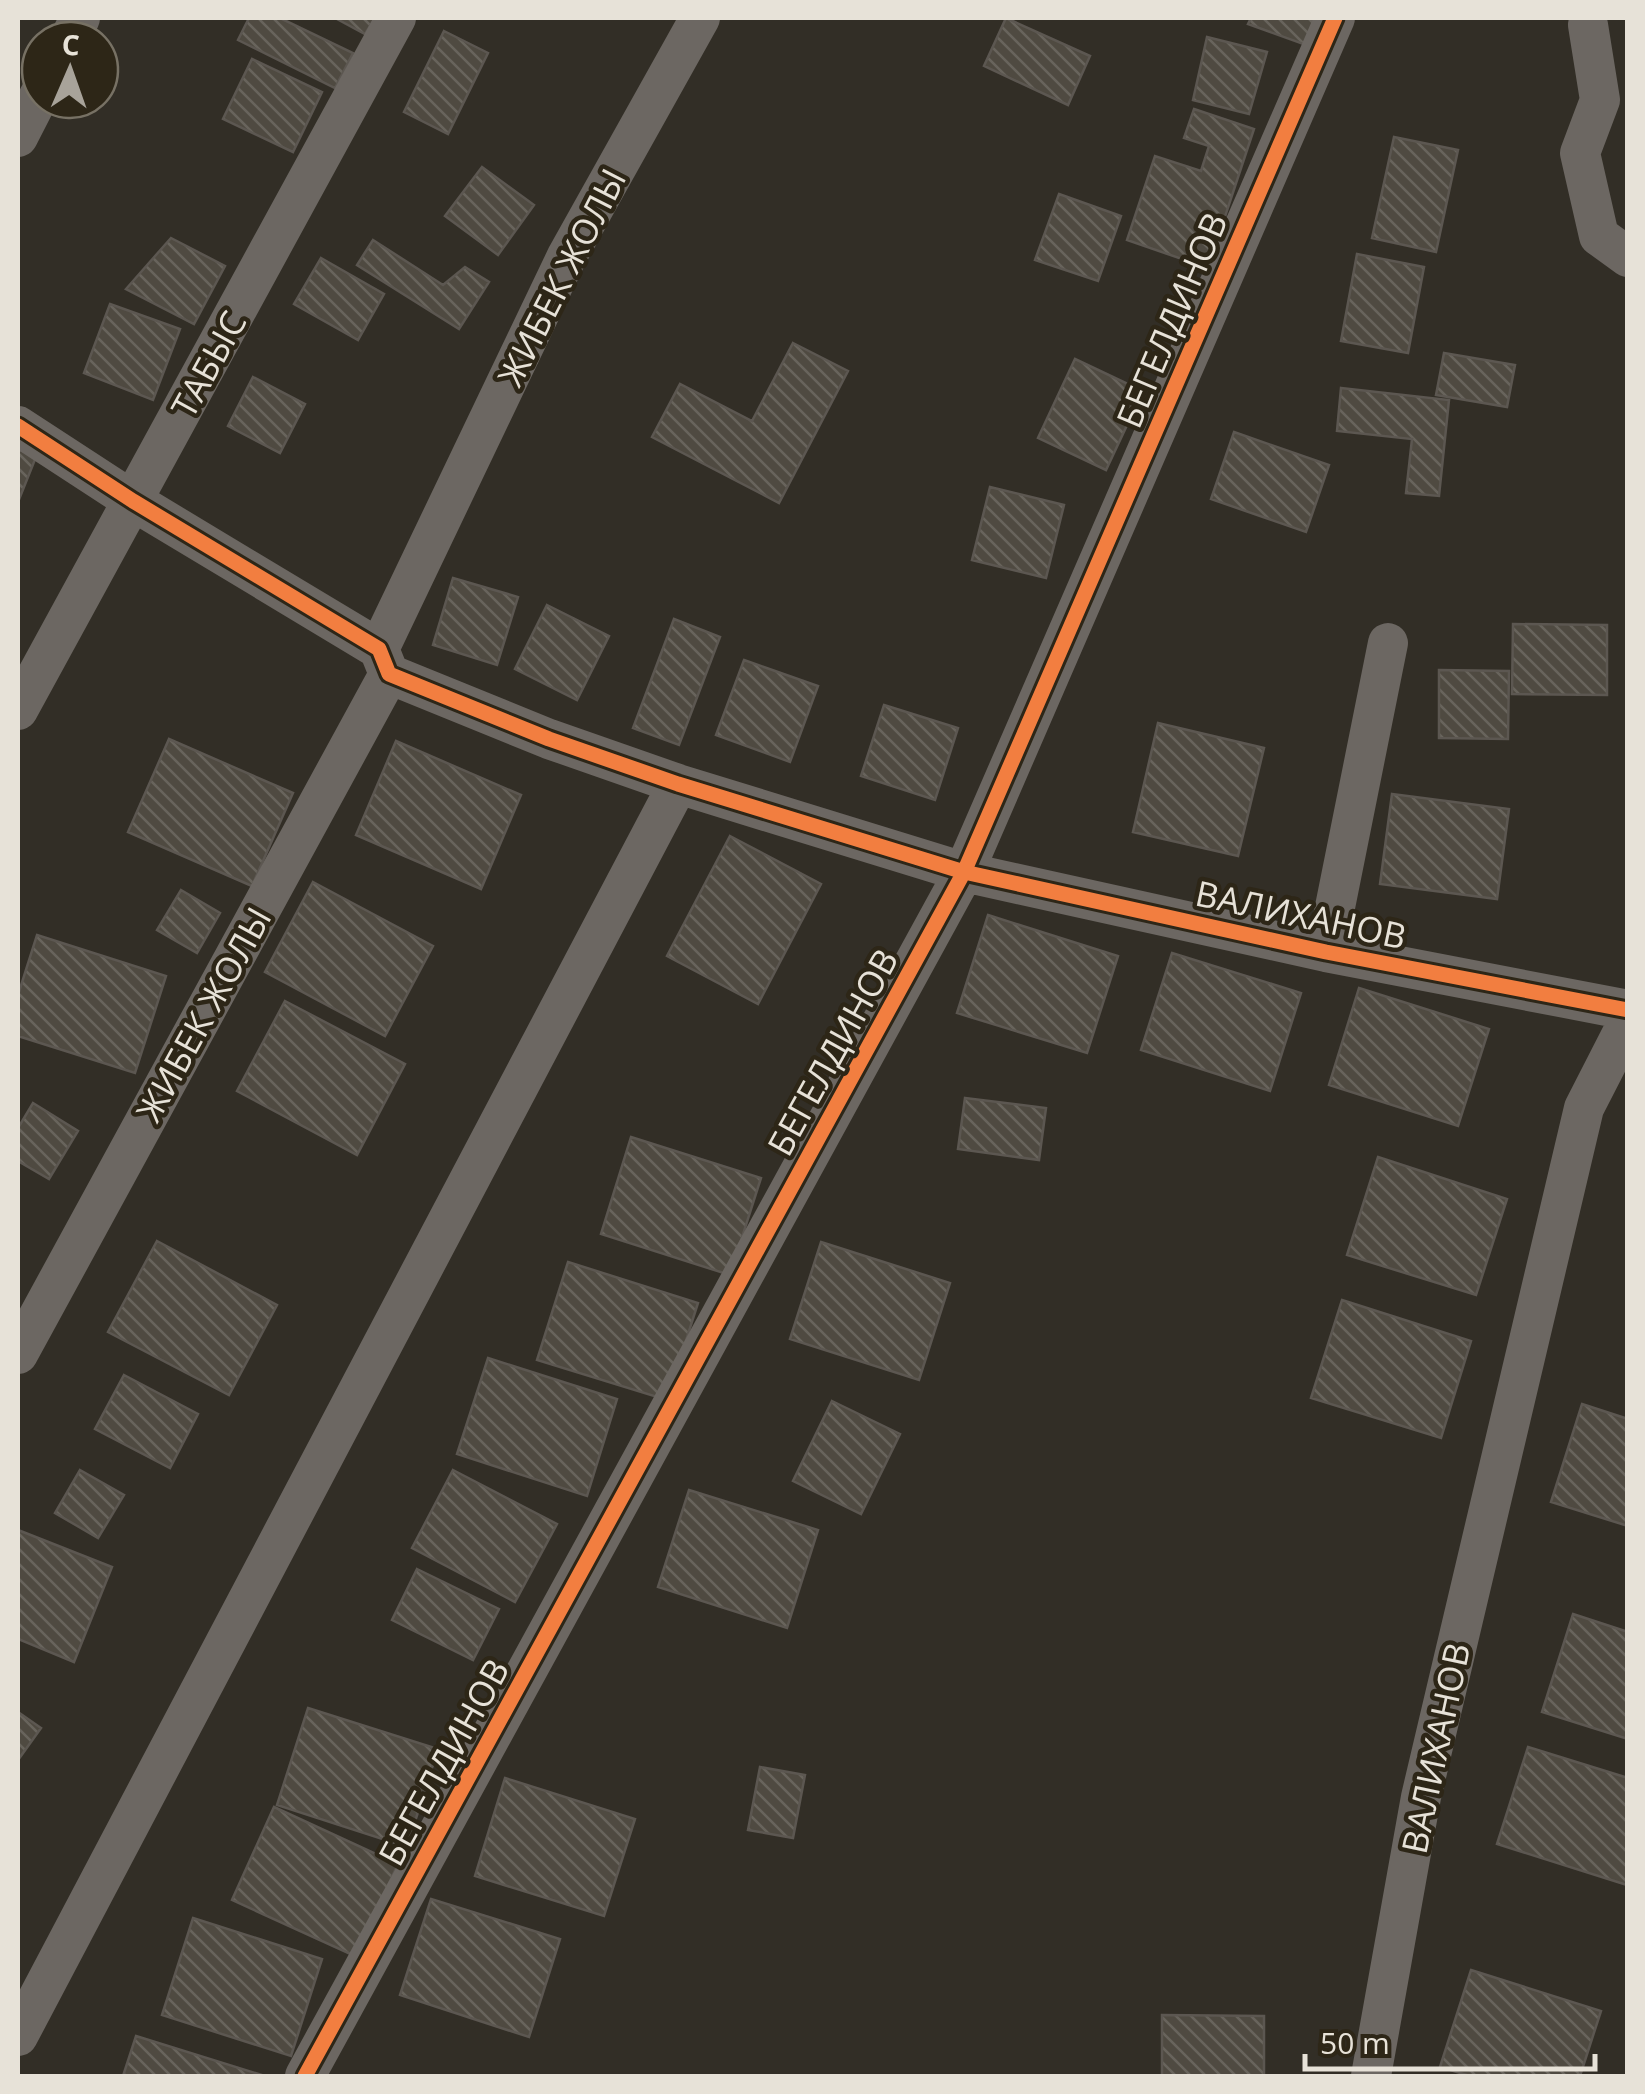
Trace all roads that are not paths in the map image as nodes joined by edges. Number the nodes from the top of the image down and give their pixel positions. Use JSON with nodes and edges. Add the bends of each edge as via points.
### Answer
{"nodes":[{"id":1,"x":396,"y":18,"type":"edge"},
{"id":2,"x":700,"y":18,"type":"edge"},
{"id":3,"x":1334,"y":18,"type":"edge"},
{"id":4,"x":1588,"y":25,"type":"dead end"},
{"id":5,"x":1628,"y":258,"type":"edge"},
{"id":6,"x":18,"y":426,"type":"edge"},
{"id":7,"x":133,"y":501,"type":"junction"},
{"id":8,"x":1388,"y":643,"type":"dead end"},
{"id":9,"x":384,"y":662,"type":"junction"},
{"id":10,"x":18,"y":710,"type":"edge"},
{"id":11,"x":678,"y":784,"type":"junction"},
{"id":12,"x":964,"y":872,"type":"junction"},
{"id":13,"x":1326,"y":952,"type":"junction"},
{"id":14,"x":1628,"y":1010,"type":"edge"},
{"id":15,"x":1628,"y":1022,"type":"edge"},
{"id":16,"x":18,"y":1354,"type":"edge"},
{"id":17,"x":18,"y":2036,"type":"edge"},
{"id":18,"x":305,"y":2076,"type":"edge"},
{"id":19,"x":1371,"y":2076,"type":"edge"}],
"edges":[{"from":1,"to":7,"type":"street","name":"ТАБЫС"},
{"from":2,"to":9,"type":"street","name":"ЖИБЕК ЖОЛЫ","via":[[567,256]]},
{"from":3,"to":12,"type":"street","name":"БЕГЕЛДИНОВ"},
{"from":4,"to":5,"type":"street","via":[[1600,100],[1580,153],[1598,236]]},
{"from":6,"to":7,"type":"street","name":"ВАЛИХАНОВ"},
{"from":7,"to":9,"type":"street","name":"ВАЛИХАНОВ"},
{"from":7,"to":10,"type":"street","name":"ТАБЫС"},
{"from":8,"to":13,"type":"street"},
{"from":9,"to":11,"type":"street","name":"ВАЛИХАНОВ","via":[[548,739]]},
{"from":9,"to":16,"type":"street","name":"ЖИБЕК ЖОЛЫ"},
{"from":11,"to":12,"type":"street","name":"ВАЛИХАНОВ"},
{"from":11,"to":17,"type":"street"},
{"from":12,"to":13,"type":"street","name":"ВАЛИХАНОВ"},
{"from":12,"to":18,"type":"street","name":"БЕГЕЛДИНОВ"},
{"from":13,"to":14,"type":"street","name":"ВАЛИХАНОВ"},
{"from":15,"to":19,"type":"street","name":"ВАЛИХАНОВ","via":[[1584,1108],[1421,1797]]}]}
